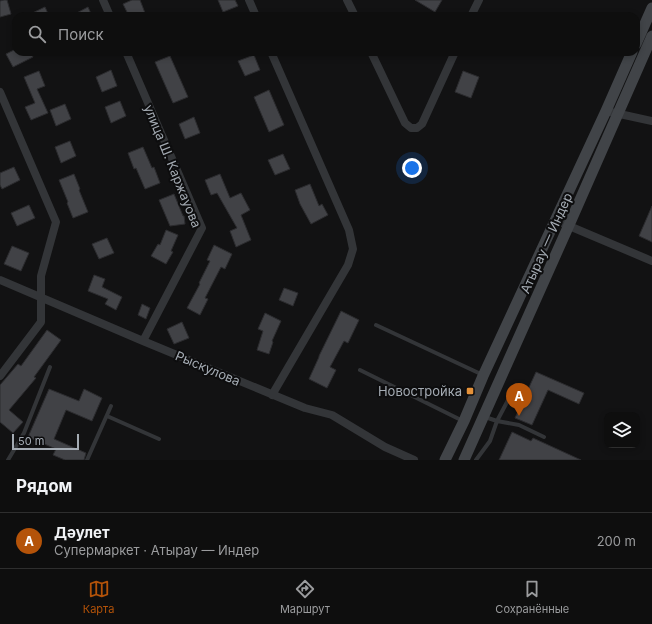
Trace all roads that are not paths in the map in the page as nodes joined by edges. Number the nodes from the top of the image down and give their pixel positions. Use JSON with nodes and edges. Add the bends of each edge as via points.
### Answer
{"nodes":[{"id":1,"x":103,"y":0,"type":"edge"},
{"id":2,"x":249,"y":0,"type":"edge"},
{"id":3,"x":347,"y":0,"type":"edge"},
{"id":4,"x":478,"y":0,"type":"edge"},
{"id":5,"x":652,"y":8,"type":"edge"},
{"id":6,"x":108,"y":12,"type":"edge"},
{"id":7,"x":254,"y":12,"type":"edge"},
{"id":8,"x":353,"y":12,"type":"edge"},
{"id":9,"x":473,"y":12,"type":"edge"},
{"id":10,"x":640,"y":35,"type":"edge"},
{"id":11,"x":652,"y":37,"type":"edge"},
{"id":12,"x":128,"y":56,"type":"edge"},
{"id":13,"x":273,"y":56,"type":"edge"},
{"id":14,"x":373,"y":56,"type":"edge"},
{"id":15,"x":453,"y":56,"type":"edge"},
{"id":16,"x":630,"y":56,"type":"edge"},
{"id":17,"x":0,"y":92,"type":"edge"},
{"id":18,"x":606,"y":111,"type":"junction"},
{"id":19,"x":618,"y":114,"type":"junction"},
{"id":20,"x":652,"y":121,"type":"edge"},
{"id":21,"x":555,"y":220,"type":"junction"},
{"id":22,"x":569,"y":225,"type":"junction"},
{"id":23,"x":652,"y":261,"type":"edge"},
{"id":24,"x":0,"y":280,"type":"edge"},
{"id":25,"x":40,"y":296,"type":"junction"},
{"id":26,"x":376,"y":325,"type":"dead end"},
{"id":27,"x":143,"y":341,"type":"junction"},
{"id":28,"x":50,"y":367,"type":"dead end"},
{"id":29,"x":360,"y":370,"type":"dead end"},
{"id":30,"x":0,"y":376,"type":"edge"},
{"id":31,"x":483,"y":376,"type":"junction"},
{"id":32,"x":516,"y":385,"type":"dead end"},
{"id":33,"x":272,"y":395,"type":"junction"},
{"id":34,"x":111,"y":406,"type":"dead end"},
{"id":35,"x":106,"y":416,"type":"junction"},
{"id":36,"x":484,"y":416,"type":"junction"},
{"id":37,"x":464,"y":421,"type":"junction"},
{"id":38,"x":497,"y":421,"type":"junction"},
{"id":39,"x":544,"y":436,"type":"dead end"},
{"id":40,"x":159,"y":439,"type":"dead end"},
{"id":41,"x":8,"y":460,"type":"edge"},
{"id":42,"x":87,"y":460,"type":"edge"},
{"id":43,"x":414,"y":460,"type":"edge"},
{"id":44,"x":444,"y":460,"type":"edge"},
{"id":45,"x":464,"y":460,"type":"edge"},
{"id":46,"x":476,"y":460,"type":"edge"}],
"edges":[{"from":1,"to":6,"type":"street"},
{"from":2,"to":7,"type":"street"},
{"from":3,"to":8,"type":"street"},
{"from":4,"to":9,"type":"street"},
{"from":5,"to":10,"type":"main road"},
{"from":11,"to":19,"type":"main road","name":"Атырау — Индер"},
{"from":12,"to":27,"type":"street","name":"улица Ш. Каржауова","via":[[202,228]]},
{"from":13,"to":33,"type":"street","via":[[349,230],[353,248],[348,265]]},
{"from":14,"to":15,"type":"street","via":[[405,124],[411,128],[417,128],[422,124]]},
{"from":16,"to":18,"type":"main road","name":"Атырау — Индер"},
{"from":17,"to":25,"type":"street","via":[[56,222],[41,276]]},
{"from":18,"to":19,"type":"street"},
{"from":18,"to":21,"type":"main road","name":"Атырау — Индер"},
{"from":19,"to":20,"type":"street"},
{"from":19,"to":22,"type":"main road","name":"Атырау — Индер"},
{"from":21,"to":22,"type":"street"},
{"from":21,"to":31,"type":"main road","name":"Атырау — Индер"},
{"from":22,"to":23,"type":"street"},
{"from":22,"to":36,"type":"main road","name":"Атырау — Индер"},
{"from":24,"to":25,"type":"street","name":"Рыскулова"},
{"from":25,"to":27,"type":"street","name":"Рыскулова"},
{"from":25,"to":30,"type":"street","via":[[41,322]]},
{"from":26,"to":31,"type":"lane"},
{"from":27,"to":33,"type":"street","name":"Рыскулова"},
{"from":28,"to":41,"type":"lane","via":[[24,433]]},
{"from":29,"to":37,"type":"lane"},
{"from":31,"to":37,"type":"main road","name":"Атырау — Индер"},
{"from":32,"to":38,"type":"lane"},
{"from":33,"to":43,"type":"street","name":"Рыскулова","via":[[332,415],[385,447]]},
{"from":34,"to":35,"type":"lane"},
{"from":35,"to":40,"type":"lane"},
{"from":35,"to":42,"type":"lane"},
{"from":36,"to":38,"type":"lane"},
{"from":36,"to":45,"type":"main road","name":"Атырау — Индер"},
{"from":37,"to":44,"type":"main road","name":"Атырау — Индер"},
{"from":38,"to":39,"type":"lane","via":[[519,425]]},
{"from":38,"to":46,"type":"lane","via":[[490,442]]}]}
